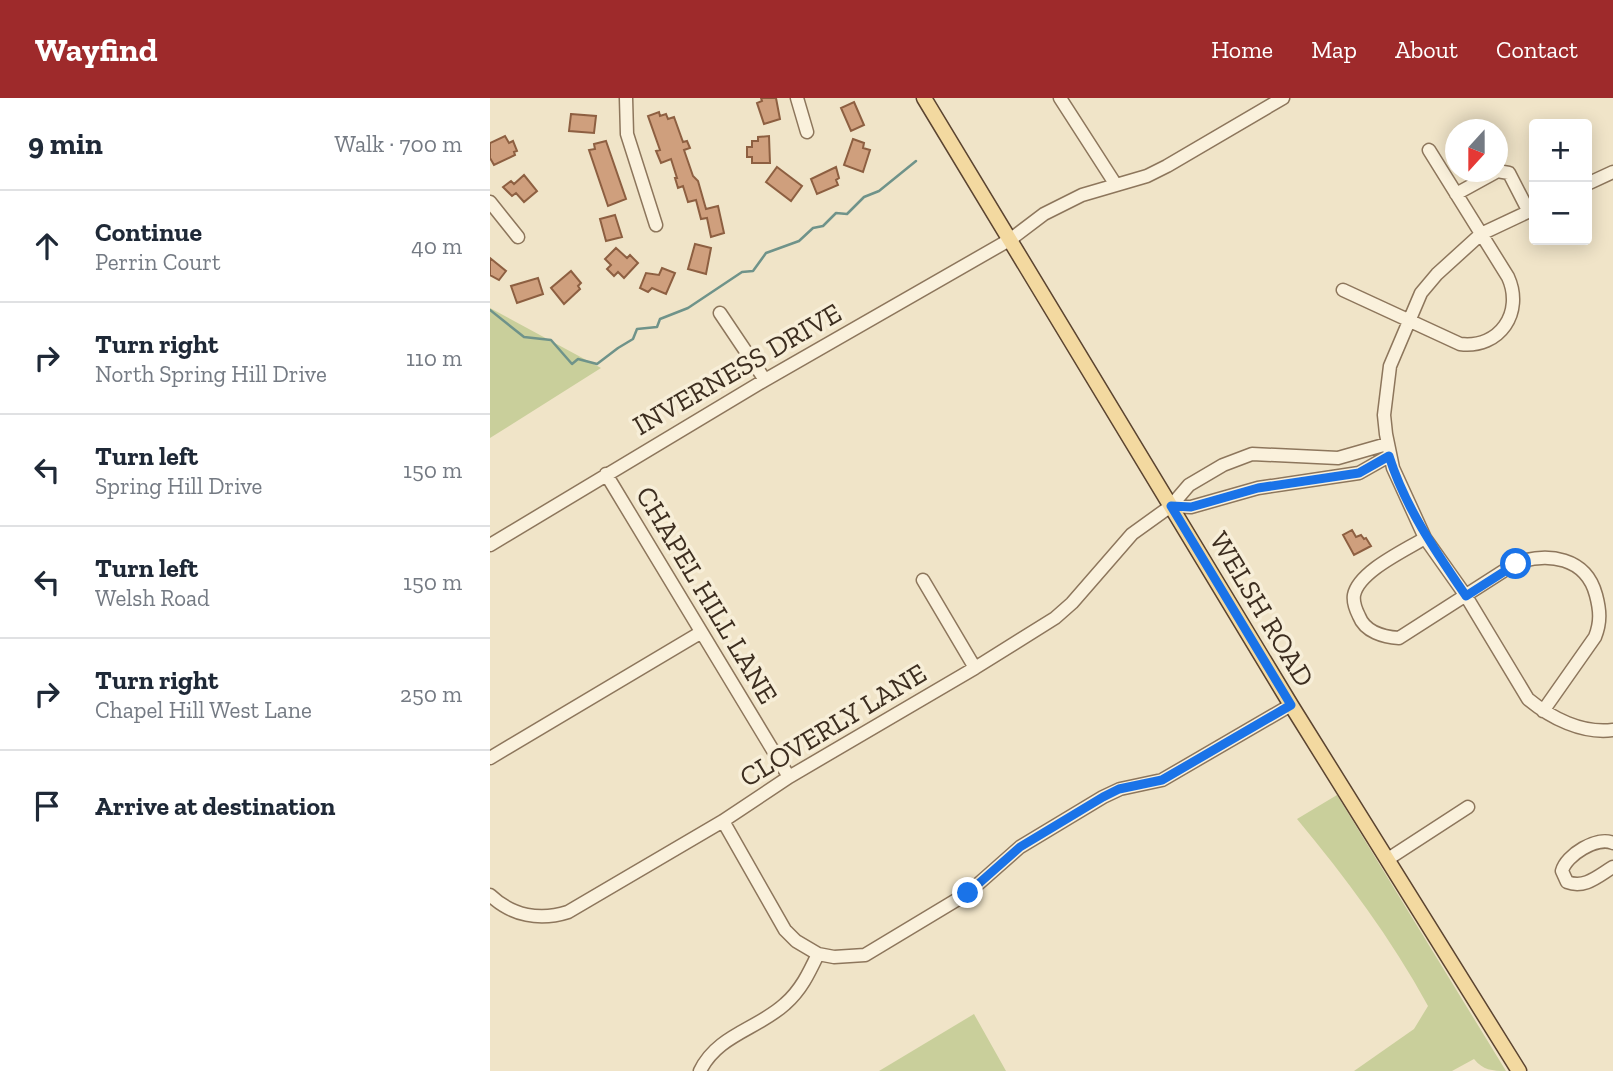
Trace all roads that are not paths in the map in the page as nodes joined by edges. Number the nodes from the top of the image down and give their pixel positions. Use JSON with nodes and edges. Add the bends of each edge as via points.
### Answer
{"nodes":[{"id":1,"x":626,"y":98,"type":"edge"},
{"id":2,"x":797,"y":98,"type":"edge"},
{"id":3,"x":924,"y":98,"type":"edge"},
{"id":4,"x":1060,"y":98,"type":"edge"},
{"id":5,"x":1283,"y":98,"type":"edge"},
{"id":6,"x":807,"y":132,"type":"dead end"},
{"id":7,"x":1429,"y":150,"type":"dead end"},
{"id":8,"x":1613,"y":172,"type":"edge"},
{"id":9,"x":1508,"y":173,"type":"edge"},
{"id":10,"x":1477,"y":182,"type":"edge"},
{"id":11,"x":1591,"y":182,"type":"edge"},
{"id":12,"x":1116,"y":185,"type":"junction"},
{"id":13,"x":1456,"y":194,"type":"junction"},
{"id":14,"x":490,"y":202,"type":"edge"},
{"id":15,"x":1529,"y":207,"type":"edge"},
{"id":16,"x":1529,"y":212,"type":"edge"},
{"id":17,"x":656,"y":225,"type":"dead end"},
{"id":18,"x":1481,"y":234,"type":"junction"},
{"id":19,"x":518,"y":237,"type":"dead end"},
{"id":20,"x":1011,"y":239,"type":"junction"},
{"id":21,"x":1343,"y":290,"type":"dead end"},
{"id":22,"x":720,"y":313,"type":"dead end"},
{"id":23,"x":1408,"y":321,"type":"junction"},
{"id":24,"x":765,"y":380,"type":"junction"},
{"id":25,"x":1388,"y":450,"type":"junction"},
{"id":26,"x":606,"y":474,"type":"junction"},
{"id":27,"x":1171,"y":506,"type":"junction"},
{"id":28,"x":1426,"y":538,"type":"junction"},
{"id":29,"x":490,"y":545,"type":"edge"},
{"id":30,"x":923,"y":580,"type":"dead end"},
{"id":31,"x":1466,"y":596,"type":"junction"},
{"id":32,"x":701,"y":633,"type":"junction"},
{"id":33,"x":975,"y":668,"type":"junction"},
{"id":34,"x":1291,"y":705,"type":"junction"},
{"id":35,"x":1543,"y":711,"type":"junction"},
{"id":36,"x":1613,"y":730,"type":"edge"},
{"id":37,"x":490,"y":758,"type":"edge"},
{"id":38,"x":789,"y":777,"type":"junction"},
{"id":39,"x":1468,"y":807,"type":"dead end"},
{"id":40,"x":723,"y":821,"type":"junction"},
{"id":41,"x":1613,"y":843,"type":"edge"},
{"id":42,"x":1388,"y":859,"type":"junction"},
{"id":43,"x":1613,"y":867,"type":"edge"},
{"id":44,"x":490,"y":895,"type":"edge"},
{"id":45,"x":818,"y":954,"type":"junction"},
{"id":46,"x":700,"y":1071,"type":"edge"},
{"id":47,"x":1519,"y":1071,"type":"edge"}],
"edges":[{"from":1,"to":17,"type":"street","via":[[627,134]]},
{"from":2,"to":6,"type":"street"},
{"from":3,"to":20,"type":"main road","name":"WELSH ROAD"},
{"from":4,"to":12,"type":"street"},
{"from":5,"to":12,"type":"street","name":"INVERNESS DRIVE","via":[[1167,166]]},
{"from":7,"to":13,"type":"street"},
{"from":8,"to":11,"type":"street"},
{"from":9,"to":15,"type":"street"},
{"from":10,"to":13,"type":"street"},
{"from":12,"to":20,"type":"street","name":"INVERNESS DRIVE","via":[[1044,214]]},
{"from":13,"to":18,"type":"street"},
{"from":14,"to":19,"type":"street"},
{"from":16,"to":18,"type":"street"},
{"from":18,"to":23,"type":"street","via":[[1421,293]]},
{"from":18,"to":23,"type":"street","via":[[1514,289],[1515,302],[1499,332],[1480,343],[1460,344]]},
{"from":20,"to":24,"type":"street","name":"INVERNESS DRIVE"},
{"from":20,"to":27,"type":"main road","name":"WELSH ROAD"},
{"from":21,"to":23,"type":"street"},
{"from":22,"to":24,"type":"street"},
{"from":23,"to":25,"type":"street","via":[[1390,366],[1384,415]]},
{"from":24,"to":26,"type":"street","name":"INVERNESS DRIVE"},
{"from":25,"to":27,"type":"street","via":[[1359,473],[1258,488],[1191,507]]},
{"from":25,"to":27,"type":"street","name":"CLOVERLY LANE","via":[[1338,458],[1252,454],[1189,485]]},
{"from":25,"to":28,"type":"street"},
{"from":26,"to":29,"type":"street","name":"INVERNESS DRIVE"},
{"from":26,"to":32,"type":"street","name":"CHAPEL HILL LANE"},
{"from":27,"to":33,"type":"street","name":"CLOVERLY LANE","via":[[1132,534],[1055,618]]},
{"from":27,"to":34,"type":"main road","name":"WELSH ROAD"},
{"from":28,"to":31,"type":"street"},
{"from":28,"to":31,"type":"street","via":[[1366,575],[1354,595],[1362,623],[1380,635],[1399,638]]},
{"from":30,"to":33,"type":"street"},
{"from":31,"to":35,"type":"street","via":[[1528,699]]},
{"from":31,"to":35,"type":"street","via":[[1516,564],[1536,558],[1558,558],[1590,579],[1600,625]]},
{"from":32,"to":37,"type":"street"},
{"from":32,"to":38,"type":"street","name":"CHAPEL HILL LANE"},
{"from":33,"to":38,"type":"street","name":"CLOVERLY LANE"},
{"from":34,"to":42,"type":"main road","name":"WELSH ROAD"},
{"from":34,"to":45,"type":"street","via":[[1162,780],[1119,789],[1086,807],[1020,847],[968,893],[865,955]]},
{"from":35,"to":36,"type":"street","via":[[1587,728]]},
{"from":38,"to":40,"type":"street","name":"CLOVERLY LANE"},
{"from":39,"to":42,"type":"street"},
{"from":40,"to":44,"type":"street","name":"CLOVERLY LANE","via":[[568,912],[552,917],[520,914]]},
{"from":40,"to":45,"type":"street","via":[[785,930]]},
{"from":41,"to":43,"type":"street","via":[[1592,843],[1564,863],[1562,871],[1567,882],[1576,885]]},
{"from":42,"to":47,"type":"main road","name":"WELSH ROAD"},
{"from":45,"to":46,"type":"street","via":[[805,981],[785,1005],[715,1049]]}]}
